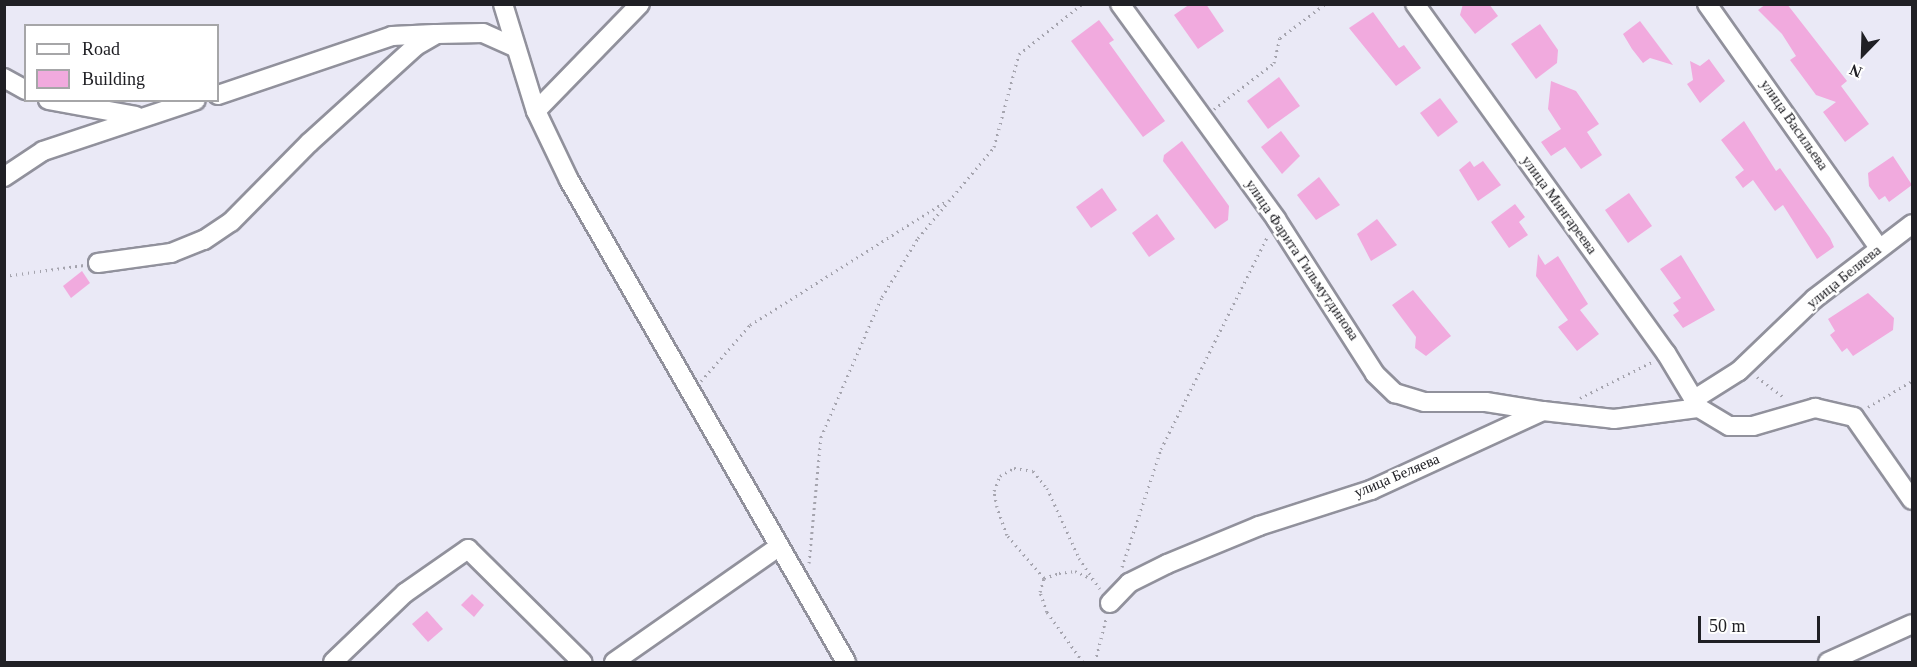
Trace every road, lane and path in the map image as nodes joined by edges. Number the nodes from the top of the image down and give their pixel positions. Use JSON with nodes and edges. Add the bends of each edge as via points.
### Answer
{"nodes":[{"id":1,"x":503,"y":4,"type":"edge"},
{"id":2,"x":640,"y":4,"type":"edge"},
{"id":3,"x":1082,"y":4,"type":"edge"},
{"id":4,"x":1120,"y":4,"type":"edge"},
{"id":5,"x":1325,"y":4,"type":"edge"},
{"id":6,"x":1415,"y":4,"type":"edge"},
{"id":7,"x":1707,"y":4,"type":"edge"},
{"id":8,"x":437,"y":34,"type":"junction"},
{"id":9,"x":515,"y":47,"type":"junction"},
{"id":10,"x":4,"y":78,"type":"edge"},
{"id":11,"x":24,"y":89,"type":"edge"},
{"id":12,"x":219,"y":94,"type":"edge"},
{"id":13,"x":60,"y":102,"type":"edge"},
{"id":14,"x":189,"y":102,"type":"edge"},
{"id":15,"x":536,"y":111,"type":"junction"},
{"id":16,"x":141,"y":116,"type":"junction"},
{"id":17,"x":1204,"y":116,"type":"junction"},
{"id":18,"x":4,"y":177,"type":"edge"},
{"id":19,"x":952,"y":198,"type":"junction"},
{"id":20,"x":1276,"y":219,"type":"junction"},
{"id":21,"x":1912,"y":224,"type":"edge"},
{"id":22,"x":1879,"y":248,"type":"junction"},
{"id":23,"x":98,"y":263,"type":"joint"},
{"id":24,"x":4,"y":276,"type":"edge"},
{"id":25,"x":1666,"y":353,"type":"junction"},
{"id":26,"x":1758,"y":353,"type":"junction"},
{"id":27,"x":1912,"y":381,"type":"edge"},
{"id":28,"x":688,"y":387,"type":"junction"},
{"id":29,"x":1569,"y":403,"type":"dead end"},
{"id":30,"x":1696,"y":404,"type":"junction"},
{"id":31,"x":1815,"y":408,"type":"junction"},
{"id":32,"x":1543,"y":411,"type":"junction"},
{"id":33,"x":1854,"y":417,"type":"junction"},
{"id":34,"x":1912,"y":500,"type":"edge"},
{"id":35,"x":778,"y":547,"type":"junction"},
{"id":36,"x":1121,"y":572,"type":"dead end"},
{"id":37,"x":1044,"y":578,"type":"junction"},
{"id":38,"x":1095,"y":581,"type":"junction"},
{"id":39,"x":807,"y":594,"type":"junction"},
{"id":40,"x":1110,"y":603,"type":"junction"},
{"id":41,"x":1912,"y":624,"type":"edge"},
{"id":42,"x":333,"y":663,"type":"edge"},
{"id":43,"x":582,"y":663,"type":"edge"},
{"id":44,"x":614,"y":663,"type":"edge"},
{"id":45,"x":846,"y":663,"type":"edge"},
{"id":46,"x":1083,"y":663,"type":"edge"},
{"id":47,"x":1095,"y":663,"type":"edge"},
{"id":48,"x":1828,"y":663,"type":"edge"}],
"edges":[{"from":1,"to":9,"type":"street"},
{"from":2,"to":15,"type":"street"},
{"from":3,"to":19,"type":"path","via":[[1019,54],[994,147]]},
{"from":4,"to":17,"type":"street","name":"улица Фарита Гильмутдинова"},
{"from":5,"to":17,"type":"path","via":[[1280,38],[1274,63]]},
{"from":6,"to":25,"type":"street","name":"улица Мингареева"},
{"from":7,"to":22,"type":"street","name":"улица Васильева"},
{"from":8,"to":9,"type":"street","via":[[483,33]]},
{"from":8,"to":12,"type":"street","via":[[392,36]]},
{"from":8,"to":23,"type":"street","via":[[416,46],[309,143],[231,222],[204,240],[171,253]]},
{"from":9,"to":15,"type":"street"},
{"from":10,"to":11,"type":"street"},
{"from":13,"to":16,"type":"street"},
{"from":14,"to":16,"type":"street"},
{"from":15,"to":28,"type":"street","via":[[569,180]]},
{"from":16,"to":18,"type":"street","via":[[43,151]]},
{"from":17,"to":20,"type":"street","name":"улица Фарита Гильмутдинова"},
{"from":19,"to":28,"type":"path","via":[[750,325],[704,380]]},
{"from":19,"to":39,"type":"path","via":[[918,238],[882,297],[821,437]]},
{"from":20,"to":32,"type":"street","name":"улица Фарита Гильмутдинова","via":[[1375,374],[1395,393],[1425,402],[1486,402]]},
{"from":20,"to":36,"type":"path","via":[[1161,449]]},
{"from":21,"to":22,"type":"street","name":"улица Беляева"},
{"from":22,"to":26,"type":"street","name":"улица Беляева","via":[[1814,299]]},
{"from":23,"to":24,"type":"path"},
{"from":25,"to":29,"type":"path"},
{"from":25,"to":30,"type":"street","name":"улица Мингареева"},
{"from":26,"to":30,"type":"street","name":"улица Беляева"},
{"from":26,"to":31,"type":"path","via":[[1753,371],[1762,385]]},
{"from":27,"to":33,"type":"path"},
{"from":28,"to":35,"type":"street"},
{"from":30,"to":31,"type":"street","via":[[1729,426],[1753,426]]},
{"from":30,"to":32,"type":"street","name":"улица Беляева","via":[[1614,419]]},
{"from":31,"to":33,"type":"street"},
{"from":32,"to":40,"type":"street","name":"улица Беляева","via":[[1371,490],[1259,526],[1167,564],[1129,583]]},
{"from":33,"to":34,"type":"street"},
{"from":35,"to":39,"type":"street"},
{"from":35,"to":44,"type":"street"},
{"from":37,"to":38,"type":"path","via":[[1075,571]]},
{"from":37,"to":38,"type":"path","via":[[1007,535],[997,507],[994,490],[1000,476],[1014,468],[1033,471],[1047,488]]},
{"from":37,"to":46,"type":"path","via":[[1040,592],[1047,612]]},
{"from":38,"to":40,"type":"path"},
{"from":39,"to":45,"type":"street"},
{"from":40,"to":47,"type":"path"},
{"from":41,"to":48,"type":"street"},
{"from":42,"to":43,"type":"street","via":[[405,593],[468,549]]}]}
